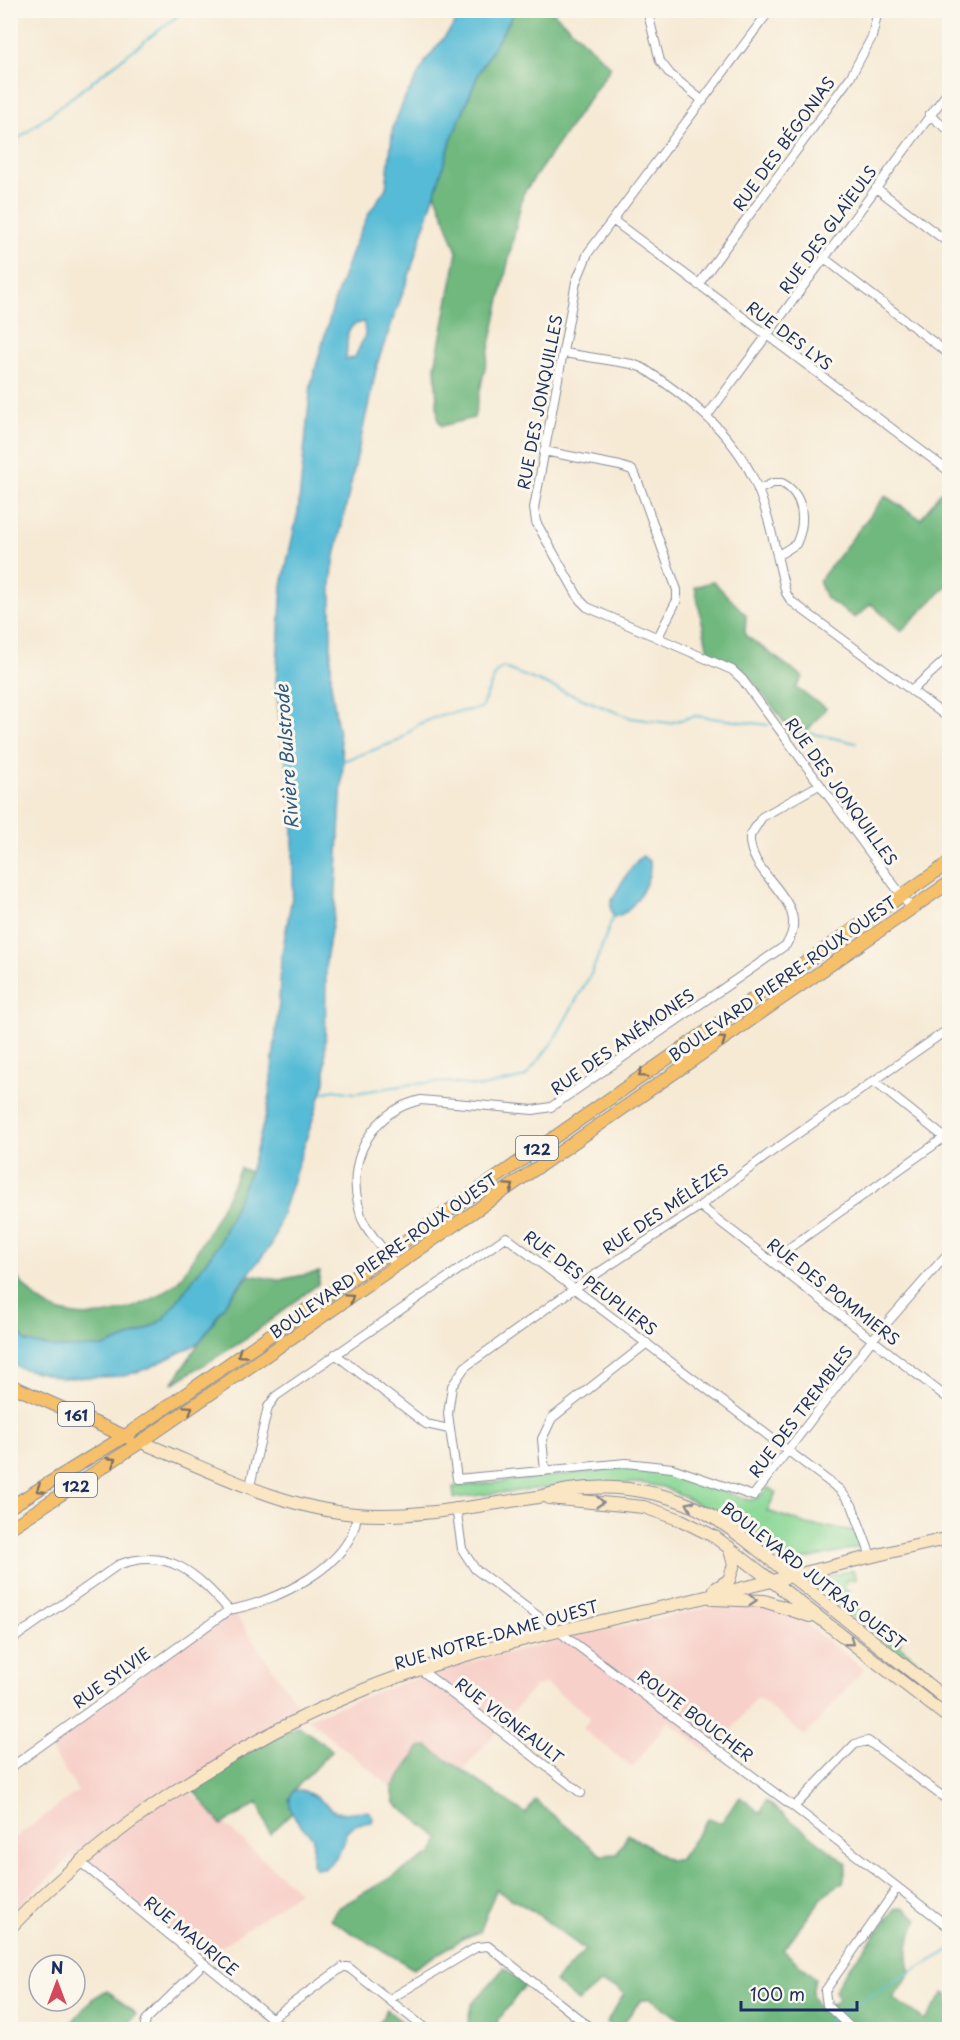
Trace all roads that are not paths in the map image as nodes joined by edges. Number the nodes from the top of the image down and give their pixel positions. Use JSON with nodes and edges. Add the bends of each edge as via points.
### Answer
{"nodes":[{"id":1,"x":647,"y":10,"type":"edge"},
{"id":2,"x":770,"y":10,"type":"edge"},
{"id":3,"x":878,"y":10,"type":"edge"},
{"id":4,"x":950,"y":89,"type":"edge"},
{"id":5,"x":703,"y":101,"type":"junction"},
{"id":6,"x":929,"y":115,"type":"junction"},
{"id":7,"x":950,"y":131,"type":"edge"},
{"id":8,"x":876,"y":188,"type":"junction"},
{"id":9,"x":614,"y":221,"type":"junction"},
{"id":10,"x":950,"y":244,"type":"edge"},
{"id":11,"x":825,"y":258,"type":"junction"},
{"id":12,"x":698,"y":285,"type":"junction"},
{"id":13,"x":767,"y":337,"type":"junction"},
{"id":14,"x":564,"y":353,"type":"junction"},
{"id":15,"x":950,"y":355,"type":"edge"},
{"id":16,"x":707,"y":416,"type":"junction"},
{"id":17,"x":544,"y":451,"type":"junction"},
{"id":18,"x":950,"y":472,"type":"edge"},
{"id":19,"x":758,"y":490,"type":"junction"},
{"id":20,"x":777,"y":556,"type":"junction"},
{"id":21,"x":658,"y":637,"type":"junction"},
{"id":22,"x":950,"y":656,"type":"edge"},
{"id":23,"x":911,"y":691,"type":"junction"},
{"id":24,"x":950,"y":719,"type":"edge"},
{"id":25,"x":819,"y":785,"type":"junction"},
{"id":26,"x":950,"y":862,"type":"edge"},
{"id":27,"x":950,"y":882,"type":"edge"},
{"id":28,"x":901,"y":895,"type":"junction"},
{"id":29,"x":911,"y":908,"type":"junction"},
{"id":30,"x":950,"y":1028,"type":"edge"},
{"id":31,"x":875,"y":1082,"type":"junction"},
{"id":32,"x":947,"y":1139,"type":"edge"},
{"id":33,"x":700,"y":1206,"type":"junction"},
{"id":34,"x":950,"y":1251,"type":"edge"},
{"id":35,"x":387,"y":1252,"type":"junction"},
{"id":36,"x":771,"y":1261,"type":"junction"},
{"id":37,"x":396,"y":1266,"type":"junction"},
{"id":38,"x":575,"y":1288,"type":"junction"},
{"id":39,"x":872,"y":1340,"type":"junction"},
{"id":40,"x":647,"y":1343,"type":"junction"},
{"id":41,"x":335,"y":1354,"type":"junction"},
{"id":42,"x":10,"y":1385,"type":"edge"},
{"id":43,"x":950,"y":1387,"type":"edge"},
{"id":44,"x":946,"y":1398,"type":"edge"},
{"id":45,"x":449,"y":1429,"type":"junction"},
{"id":46,"x":125,"y":1436,"type":"junction"},
{"id":47,"x":141,"y":1442,"type":"junction"},
{"id":48,"x":789,"y":1451,"type":"junction"},
{"id":49,"x":545,"y":1471,"type":"junction"},
{"id":50,"x":457,"y":1479,"type":"joint"},
{"id":51,"x":250,"y":1486,"type":"junction"},
{"id":52,"x":542,"y":1496,"type":"junction"},
{"id":53,"x":10,"y":1507,"type":"edge"},
{"id":54,"x":456,"y":1507,"type":"junction"},
{"id":55,"x":357,"y":1514,"type":"junction"},
{"id":56,"x":10,"y":1528,"type":"edge"},
{"id":57,"x":950,"y":1538,"type":"edge"},
{"id":58,"x":728,"y":1546,"type":"junction"},
{"id":59,"x":871,"y":1556,"type":"junction"},
{"id":60,"x":789,"y":1575,"type":"junction"},
{"id":61,"x":771,"y":1580,"type":"junction"},
{"id":62,"x":694,"y":1599,"type":"junction"},
{"id":63,"x":229,"y":1610,"type":"junction"},
{"id":64,"x":827,"y":1623,"type":"junction"},
{"id":65,"x":561,"y":1632,"type":"junction"},
{"id":66,"x":10,"y":1641,"type":"edge"},
{"id":67,"x":421,"y":1670,"type":"junction"},
{"id":68,"x":950,"y":1702,"type":"edge"},
{"id":69,"x":950,"y":1719,"type":"edge"},
{"id":70,"x":10,"y":1768,"type":"edge"},
{"id":71,"x":581,"y":1793,"type":"dead end"},
{"id":72,"x":950,"y":1802,"type":"edge"},
{"id":73,"x":794,"y":1807,"type":"junction"},
{"id":74,"x":80,"y":1862,"type":"junction"},
{"id":75,"x":897,"y":1888,"type":"junction"},
{"id":76,"x":10,"y":1928,"type":"edge"},
{"id":77,"x":950,"y":1928,"type":"edge"},
{"id":78,"x":203,"y":1964,"type":"junction"},
{"id":79,"x":390,"y":1999,"type":"junction"},
{"id":80,"x":272,"y":2018,"type":"junction"},
{"id":81,"x":144,"y":2028,"type":"edge"},
{"id":82,"x":286,"y":2030,"type":"edge"},
{"id":83,"x":427,"y":2030,"type":"edge"},
{"id":84,"x":593,"y":2030,"type":"edge"},
{"id":85,"x":853,"y":2030,"type":"edge"}],
"edges":[{"from":1,"to":5,"type":"street","via":[[660,61]]},
{"from":2,"to":5,"type":"street","name":"RUE DES JONQUILLES"},
{"from":3,"to":12,"type":"street","name":"RUE DES BÉGONIAS","via":[[872,37],[851,76]]},
{"from":4,"to":6,"type":"street","name":"RUE DES GLAÏEULS"},
{"from":5,"to":9,"type":"street","name":"RUE DES JONQUILLES"},
{"from":6,"to":7,"type":"street"},
{"from":6,"to":8,"type":"street","name":"RUE DES GLAÏEULS"},
{"from":8,"to":10,"type":"street"},
{"from":8,"to":11,"type":"street","name":"RUE DES GLAÏEULS"},
{"from":9,"to":12,"type":"street","name":"RUE DES LYS"},
{"from":9,"to":14,"type":"street","name":"RUE DES JONQUILLES","via":[[588,253],[580,271]]},
{"from":11,"to":13,"type":"street","name":"RUE DES GLAÏEULS"},
{"from":11,"to":15,"type":"street"},
{"from":12,"to":13,"type":"street","name":"RUE DES LYS"},
{"from":13,"to":16,"type":"street","name":"RUE DES GLAÏEULS"},
{"from":13,"to":18,"type":"street","name":"RUE DES LYS"},
{"from":14,"to":16,"type":"street","via":[[643,368]]},
{"from":14,"to":17,"type":"street","name":"RUE DES JONQUILLES"},
{"from":16,"to":19,"type":"street","via":[[739,456]]},
{"from":17,"to":21,"type":"street","name":"RUE DES JONQUILLES","via":[[534,514],[579,600],[587,608]]},
{"from":17,"to":21,"type":"street","via":[[620,466],[632,470],[638,479],[677,590],[677,600]]},
{"from":19,"to":20,"type":"street"},
{"from":19,"to":20,"type":"street","via":[[782,483],[798,497],[802,508],[803,521],[796,544]]},
{"from":20,"to":23,"type":"street","via":[[786,593],[795,607]]},
{"from":21,"to":25,"type":"street","name":"RUE DES JONQUILLES","via":[[732,670],[742,679]]},
{"from":22,"to":23,"type":"street"},
{"from":23,"to":24,"type":"street"},
{"from":25,"to":28,"type":"street","name":"RUE DES JONQUILLES"},
{"from":25,"to":35,"type":"street","name":"RUE DES ANÉMONES","via":[[762,817],[750,836],[752,853],[792,909],[792,930],[786,945],[552,1107],[533,1110],[420,1100],[403,1105],[379,1121],[367,1137],[355,1179],[363,1221]]},
{"from":26,"to":28,"type":"main road","name":"BOULEVARD PIERRE-ROUX OUEST","number":"122"},
{"from":27,"to":29,"type":"main road","name":"BOULEVARD PIERRE-ROUX OUEST","number":"122"},
{"from":28,"to":29,"type":"street","name":"RUE DES JONQUILLES"},
{"from":28,"to":35,"type":"main road","name":"BOULEVARD PIERRE-ROUX OUEST","number":"122","one_way":true},
{"from":37,"to":29,"type":"main road","name":"BOULEVARD PIERRE-ROUX OUEST","number":"122","one_way":true},
{"from":30,"to":31,"type":"street","name":"RUE DES MÉLÈZES"},
{"from":31,"to":32,"type":"street"},
{"from":31,"to":33,"type":"street","name":"RUE DES MÉLÈZES"},
{"from":32,"to":36,"type":"street"},
{"from":33,"to":36,"type":"street","name":"RUE DES POMMIERS"},
{"from":33,"to":38,"type":"street","name":"RUE DES MÉLÈZES"},
{"from":34,"to":39,"type":"street","name":"RUE DES TREMBLES"},
{"from":35,"to":37,"type":"street","name":"RUE DES ANÉMONES"},
{"from":35,"to":46,"type":"main road","name":"BOULEVARD PIERRE-ROUX OUEST","number":"122","one_way":true},
{"from":36,"to":39,"type":"street","name":"RUE DES POMMIERS"},
{"from":47,"to":37,"type":"main road","name":"BOULEVARD PIERRE-ROUX OUEST","number":"122","one_way":true},
{"from":38,"to":40,"type":"street","name":"RUE DES PEUPLIERS"},
{"from":38,"to":41,"type":"street","name":"RUE DES PEUPLIERS","via":[[511,1240],[502,1238]]},
{"from":38,"to":45,"type":"street","name":"RUE DES MÉLÈZES","via":[[465,1367],[449,1398]]},
{"from":39,"to":44,"type":"street","name":"RUE DES POMMIERS"},
{"from":39,"to":48,"type":"street","name":"RUE DES TREMBLES"},
{"from":40,"to":48,"type":"street","name":"RUE DES PEUPLIERS"},
{"from":40,"to":49,"type":"street","via":[[552,1418],[542,1439]]},
{"from":41,"to":45,"type":"street","via":[[426,1424]]},
{"from":41,"to":51,"type":"street","name":"RUE DES PEUPLIERS","via":[[271,1401]]},
{"from":42,"to":46,"type":"main road","name":"BOULEVARD JUTRAS OUEST","number":"161"},
{"from":43,"to":44,"type":"street"},
{"from":45,"to":50,"type":"street","name":"RUE DES MÉLÈZES"},
{"from":46,"to":47,"type":"main road","name":"BOULEVARD JUTRAS OUEST","number":"161"},
{"from":46,"to":53,"type":"main road","name":"BOULEVARD PIERRE-ROUX OUEST","number":"122","one_way":true},
{"from":47,"to":51,"type":"main road","name":"BOULEVARD JUTRAS OUEST"},
{"from":56,"to":47,"type":"main road","name":"BOULEVARD PIERRE-ROUX OUEST","number":"122","one_way":true},
{"from":48,"to":49,"type":"street","name":"RUE DES TREMBLES","via":[[753,1496],[687,1472],[652,1465],[626,1463]]},
{"from":48,"to":59,"type":"street","name":"RUE DES PEUPLIERS","via":[[847,1498]]},
{"from":49,"to":50,"type":"street","name":"RUE DES TREMBLES"},
{"from":51,"to":55,"type":"main road","name":"BOULEVARD JUTRAS OUEST","via":[[306,1505]]},
{"from":52,"to":54,"type":"main road","name":"BOULEVARD JUTRAS OUEST"},
{"from":52,"to":58,"type":"main road","name":"BOULEVARD JUTRAS OUEST","one_way":true,"via":[[644,1507],[699,1528]]},
{"from":60,"to":52,"type":"main road","name":"BOULEVARD JUTRAS OUEST","one_way":true,"via":[[723,1523],[684,1502],[645,1491],[614,1488]]},
{"from":54,"to":55,"type":"main road","name":"BOULEVARD JUTRAS OUEST"},
{"from":54,"to":65,"type":"street","name":"ROUTE BOUCHER","via":[[467,1560]]},
{"from":55,"to":63,"type":"street","via":[[352,1539],[334,1558],[284,1592]]},
{"from":57,"to":59,"type":"main road","name":"RUE NOTRE-DAME OUEST"},
{"from":58,"to":61,"type":"main road","name":"BOULEVARD JUTRAS OUEST"},
{"from":58,"to":62,"type":"main road","via":[[734,1564],[729,1580]]},
{"from":59,"to":60,"type":"main road","name":"RUE NOTRE-DAME OUEST"},
{"from":60,"to":61,"type":"main road","name":"RUE NOTRE-DAME OUEST"},
{"from":60,"to":68,"type":"main road","name":"BOULEVARD JUTRAS OUEST"},
{"from":61,"to":62,"type":"main road","name":"RUE NOTRE-DAME OUEST"},
{"from":61,"to":64,"type":"main road","name":"BOULEVARD JUTRAS OUEST"},
{"from":62,"to":64,"type":"main road","one_way":true,"via":[[764,1601]]},
{"from":62,"to":65,"type":"main road","name":"RUE NOTRE-DAME OUEST"},
{"from":63,"to":66,"type":"street","via":[[179,1566],[153,1558],[132,1560],[117,1566]]},
{"from":63,"to":70,"type":"street","name":"RUE SYLVIE"},
{"from":64,"to":69,"type":"main road","name":"BOULEVARD JUTRAS OUEST","one_way":true},
{"from":65,"to":67,"type":"main road","name":"RUE NOTRE-DAME OUEST"},
{"from":65,"to":73,"type":"street","name":"ROUTE BOUCHER"},
{"from":67,"to":71,"type":"street","name":"RUE VIGNEAULT"},
{"from":67,"to":74,"type":"main road","name":"RUE NOTRE-DAME OUEST","via":[[367,1688],[289,1725],[188,1783]]},
{"from":72,"to":73,"type":"street","via":[[868,1740],[855,1744]]},
{"from":73,"to":75,"type":"street","name":"ROUTE BOUCHER"},
{"from":74,"to":76,"type":"main road","name":"RUE NOTRE-DAME OUEST"},
{"from":74,"to":78,"type":"street","name":"RUE MAURICE"},
{"from":75,"to":77,"type":"street","name":"ROUTE BOUCHER"},
{"from":75,"to":85,"type":"street","via":[[825,1991],[827,2005]]},
{"from":78,"to":80,"type":"street","name":"RUE MAURICE"},
{"from":78,"to":81,"type":"street"},
{"from":79,"to":80,"type":"street","via":[[343,1967]]},
{"from":79,"to":83,"type":"street"},
{"from":79,"to":84,"type":"street","via":[[477,1947],[488,1946]]},
{"from":80,"to":82,"type":"street","name":"RUE MAURICE"}]}
